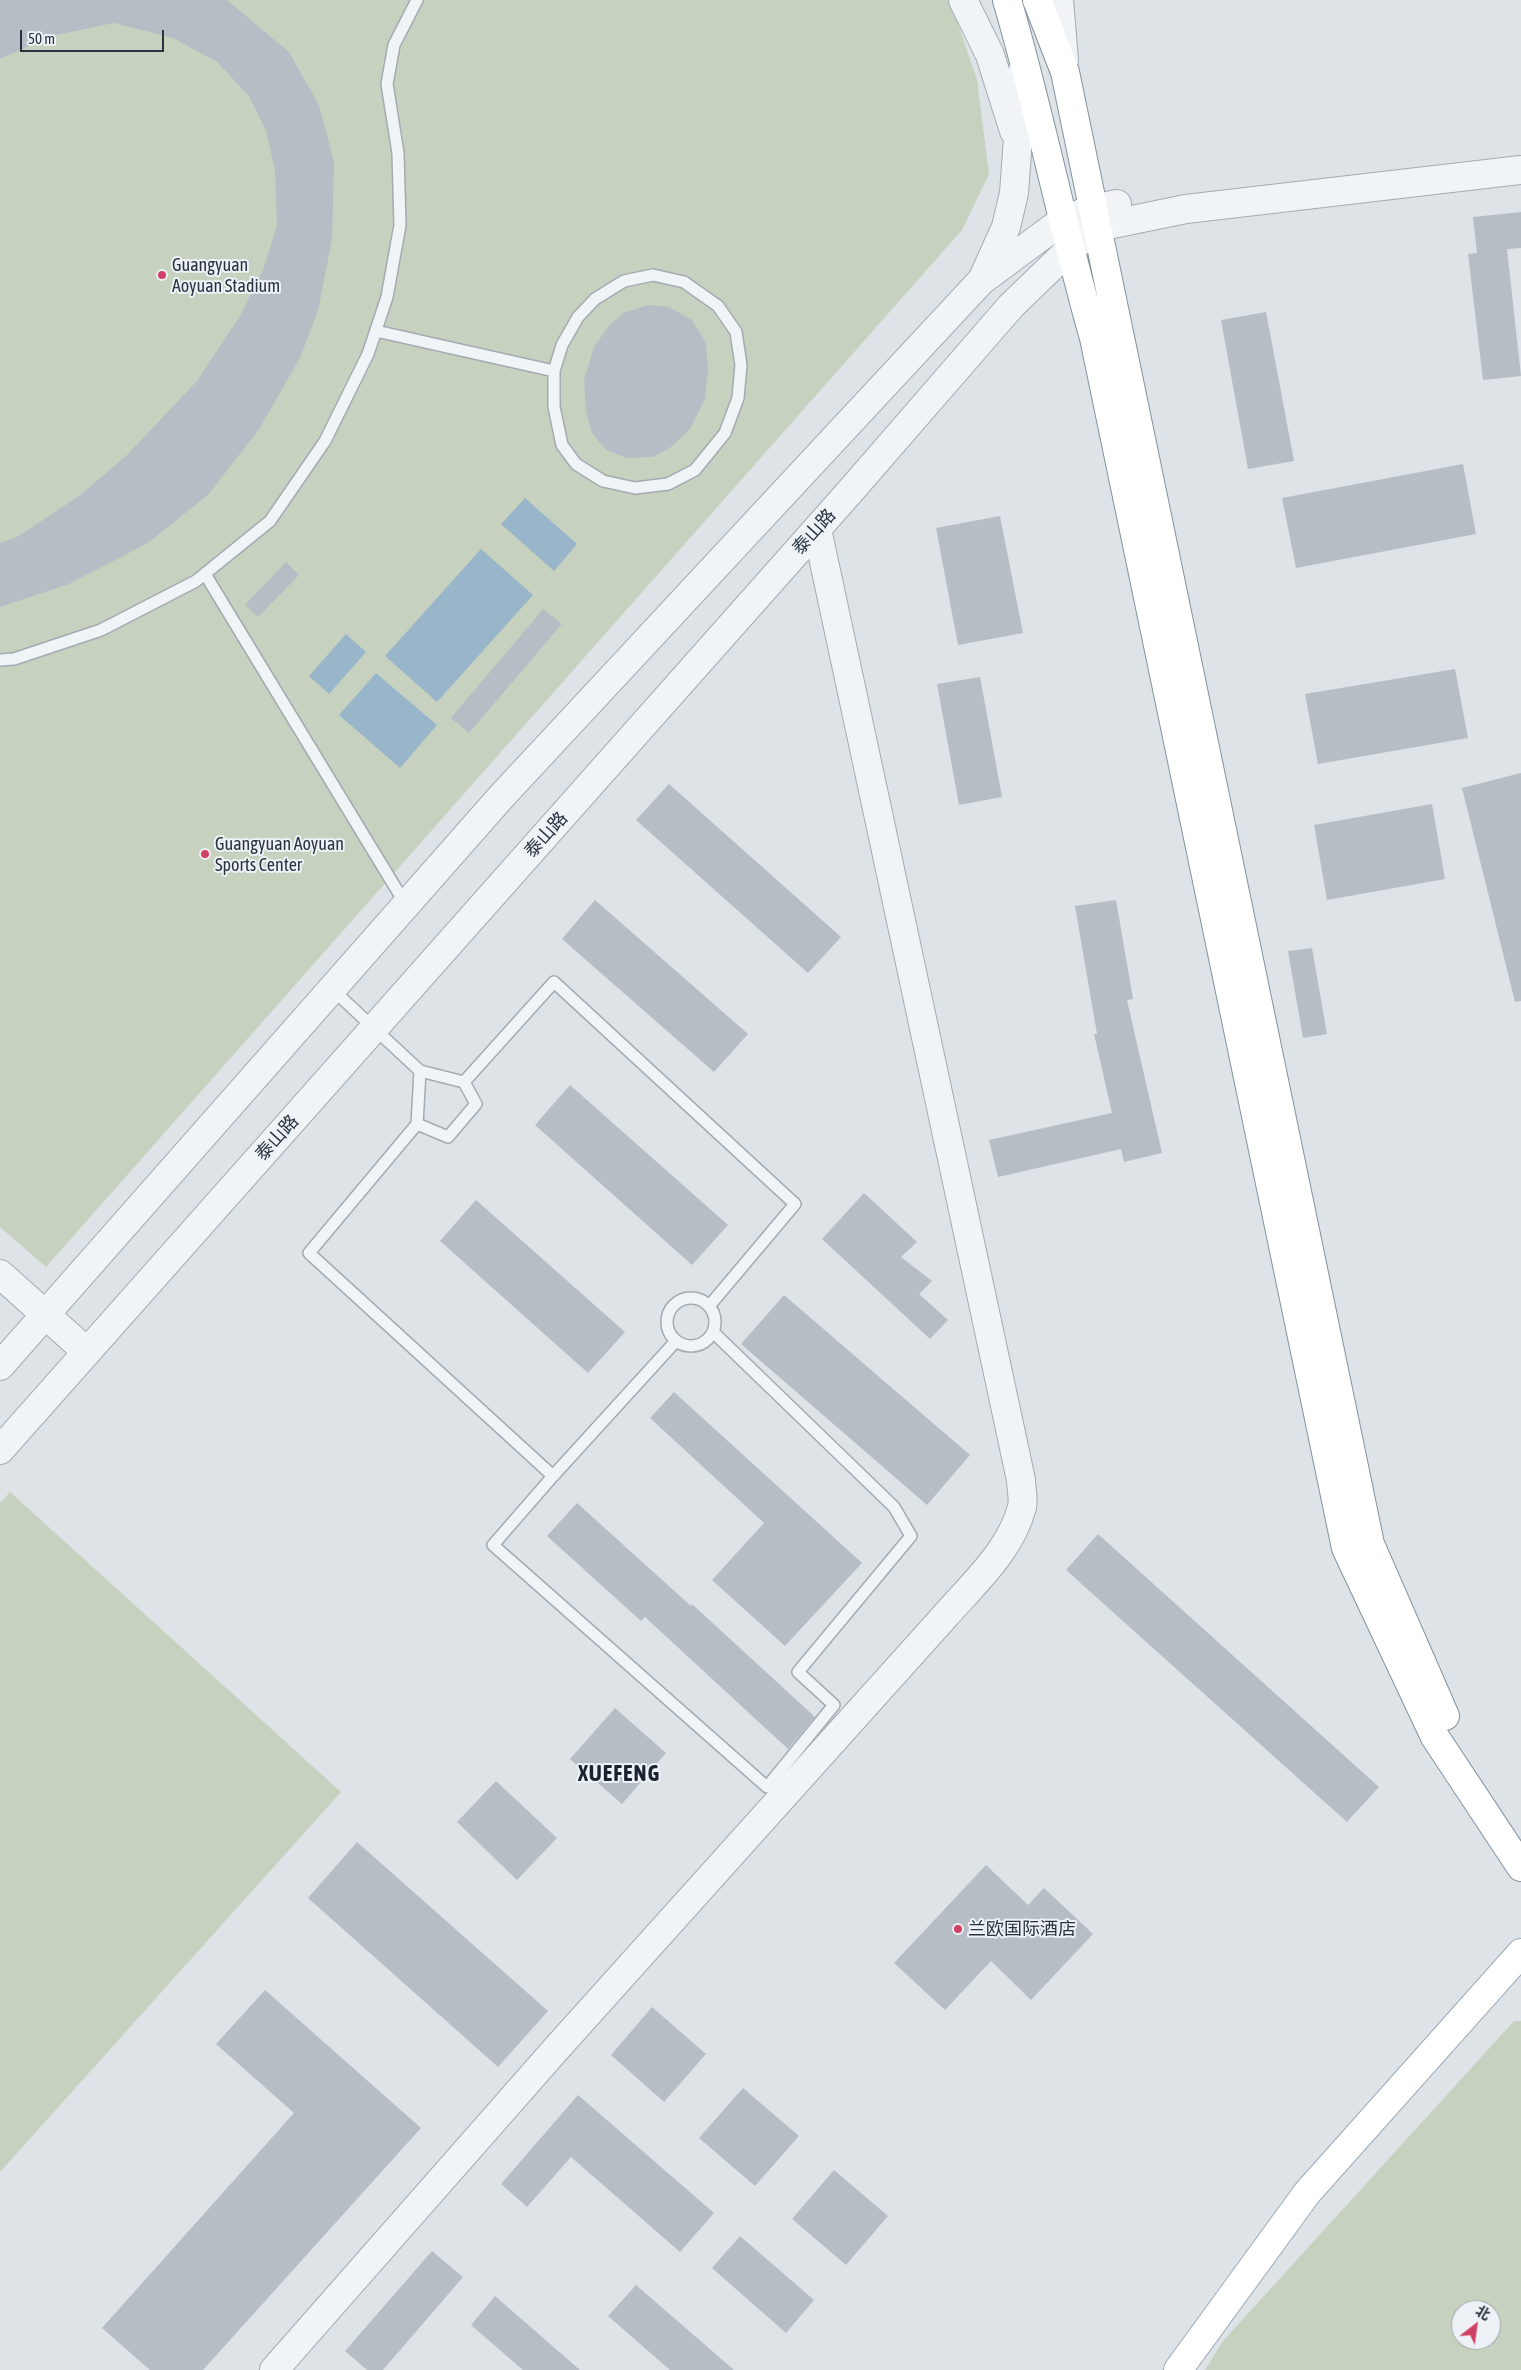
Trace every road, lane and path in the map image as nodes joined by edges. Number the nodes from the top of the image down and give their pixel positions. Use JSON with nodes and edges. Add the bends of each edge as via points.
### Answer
{"nodes":[{"id":1,"x":417,"y":0,"type":"edge"},
{"id":2,"x":963,"y":0,"type":"edge"},
{"id":3,"x":1007,"y":0,"type":"edge"},
{"id":4,"x":1037,"y":0,"type":"edge"},
{"id":5,"x":1059,"y":0,"type":"edge"},
{"id":6,"x":1024,"y":58,"type":"junction"},
{"id":7,"x":1065,"y":72,"type":"junction"},
{"id":8,"x":1019,"y":148,"type":"junction"},
{"id":9,"x":1521,"y":154,"type":"edge"},
{"id":10,"x":1521,"y":170,"type":"edge"},
{"id":11,"x":1095,"y":218,"type":"junction"},
{"id":12,"x":1062,"y":221,"type":"junction"},
{"id":13,"x":1069,"y":250,"type":"junction"},
{"id":14,"x":981,"y":281,"type":"junction"},
{"id":15,"x":376,"y":331,"type":"junction"},
{"id":16,"x":554,"y":371,"type":"junction"},
{"id":17,"x":817,"y":529,"type":"junction"},
{"id":18,"x":205,"y":574,"type":"junction"},
{"id":19,"x":0,"y":660,"type":"edge"},
{"id":20,"x":406,"y":905,"type":"junction"},
{"id":21,"x":332,"y":989,"type":"junction"},
{"id":22,"x":374,"y":1028,"type":"junction"},
{"id":23,"x":420,"y":1071,"type":"junction"},
{"id":24,"x":464,"y":1082,"type":"junction"},
{"id":25,"x":417,"y":1124,"type":"junction"},
{"id":26,"x":0,"y":1274,"type":"edge"},
{"id":27,"x":710,"y":1305,"type":"junction"},
{"id":28,"x":46,"y":1314,"type":"junction"},
{"id":29,"x":713,"y":1332,"type":"junction"},
{"id":30,"x":676,"y":1341,"type":"junction"},
{"id":31,"x":87,"y":1352,"type":"junction"},
{"id":32,"x":0,"y":1366,"type":"edge"},
{"id":33,"x":0,"y":1450,"type":"edge"},
{"id":34,"x":552,"y":1476,"type":"junction"},
{"id":35,"x":1521,"y":1836,"type":"edge"},
{"id":36,"x":1521,"y":1867,"type":"edge"},
{"id":37,"x":1521,"y":1953,"type":"edge"},
{"id":38,"x":1521,"y":1977,"type":"edge"},
{"id":39,"x":274,"y":2370,"type":"edge"},
{"id":40,"x":1178,"y":2370,"type":"edge"},
{"id":41,"x":1198,"y":2370,"type":"edge"}],
"edges":[{"from":1,"to":15,"type":"lane","via":[[394,45],[387,84],[398,153],[400,225],[387,297]]},
{"from":2,"to":8,"type":"street","via":[[990,55]]},
{"from":3,"to":6,"type":"main road"},
{"from":4,"to":7,"type":"main road"},
{"from":5,"to":7,"type":"street"},
{"from":6,"to":8,"type":"street"},
{"from":6,"to":12,"type":"main road"},
{"from":7,"to":11,"type":"main road"},
{"from":8,"to":14,"type":"street","via":[[1006,227]]},
{"from":9,"to":11,"type":"street","via":[[1188,192]]},
{"from":10,"to":11,"type":"street"},
{"from":11,"to":12,"type":"street"},
{"from":11,"to":13,"type":"street","name":"泰山路"},
{"from":11,"to":35,"type":"main road","via":[[1370,1544],[1449,1726]]},
{"from":12,"to":13,"type":"main road"},
{"from":12,"to":14,"type":"street"},
{"from":13,"to":17,"type":"street","name":"泰山路","via":[[1011,306]]},
{"from":13,"to":36,"type":"main road","via":[[1096,348],[1346,1548],[1435,1737]]},
{"from":14,"to":20,"type":"street","via":[[501,797]]},
{"from":15,"to":16,"type":"lane"},
{"from":15,"to":18,"type":"lane","via":[[368,354],[324,441],[270,521]]},
{"from":16,"to":16,"type":"lane","via":[[554,407],[562,445],[576,464],[603,481],[635,488],[668,484],[695,470],[725,433],[738,398],[741,365],[736,332],[718,306],[684,282],[654,275],[624,282],[595,299],[578,317],[562,345]]},
{"from":17,"to":22,"type":"street","name":"泰山路"},
{"from":17,"to":39,"type":"street","via":[[1021,1480],[1022,1506],[1014,1530],[998,1554],[946,1615],[563,2041]]},
{"from":18,"to":19,"type":"lane","via":[[101,630],[14,659]]},
{"from":18,"to":20,"type":"lane"},
{"from":20,"to":21,"type":"street"},
{"from":21,"to":22,"type":"lane"},
{"from":21,"to":28,"type":"street"},
{"from":22,"to":23,"type":"lane"},
{"from":22,"to":31,"type":"street","name":"泰山路"},
{"from":23,"to":24,"type":"lane"},
{"from":23,"to":25,"type":"lane"},
{"from":24,"to":25,"type":"lane","via":[[476,1104],[448,1137]]},
{"from":24,"to":27,"type":"lane","via":[[554,982],[795,1204]]},
{"from":25,"to":34,"type":"lane","via":[[309,1253]]},
{"from":26,"to":28,"type":"street"},
{"from":27,"to":29,"type":"lane","via":[[716,1318]]},
{"from":27,"to":30,"type":"lane","via":[[695,1297],[679,1300],[668,1311],[667,1328]]},
{"from":28,"to":31,"type":"street"},
{"from":28,"to":32,"type":"street"},
{"from":29,"to":30,"type":"lane","via":[[704,1343],[690,1346]]},
{"from":29,"to":34,"type":"lane","via":[[894,1507],[911,1536],[798,1672],[834,1705],[767,1787],[493,1545]]},
{"from":30,"to":34,"type":"lane"},
{"from":31,"to":33,"type":"street","name":"泰山路"},
{"from":37,"to":40,"type":"main road","via":[[1307,2194]]},
{"from":38,"to":41,"type":"main road","via":[[1319,2204]]}]}
